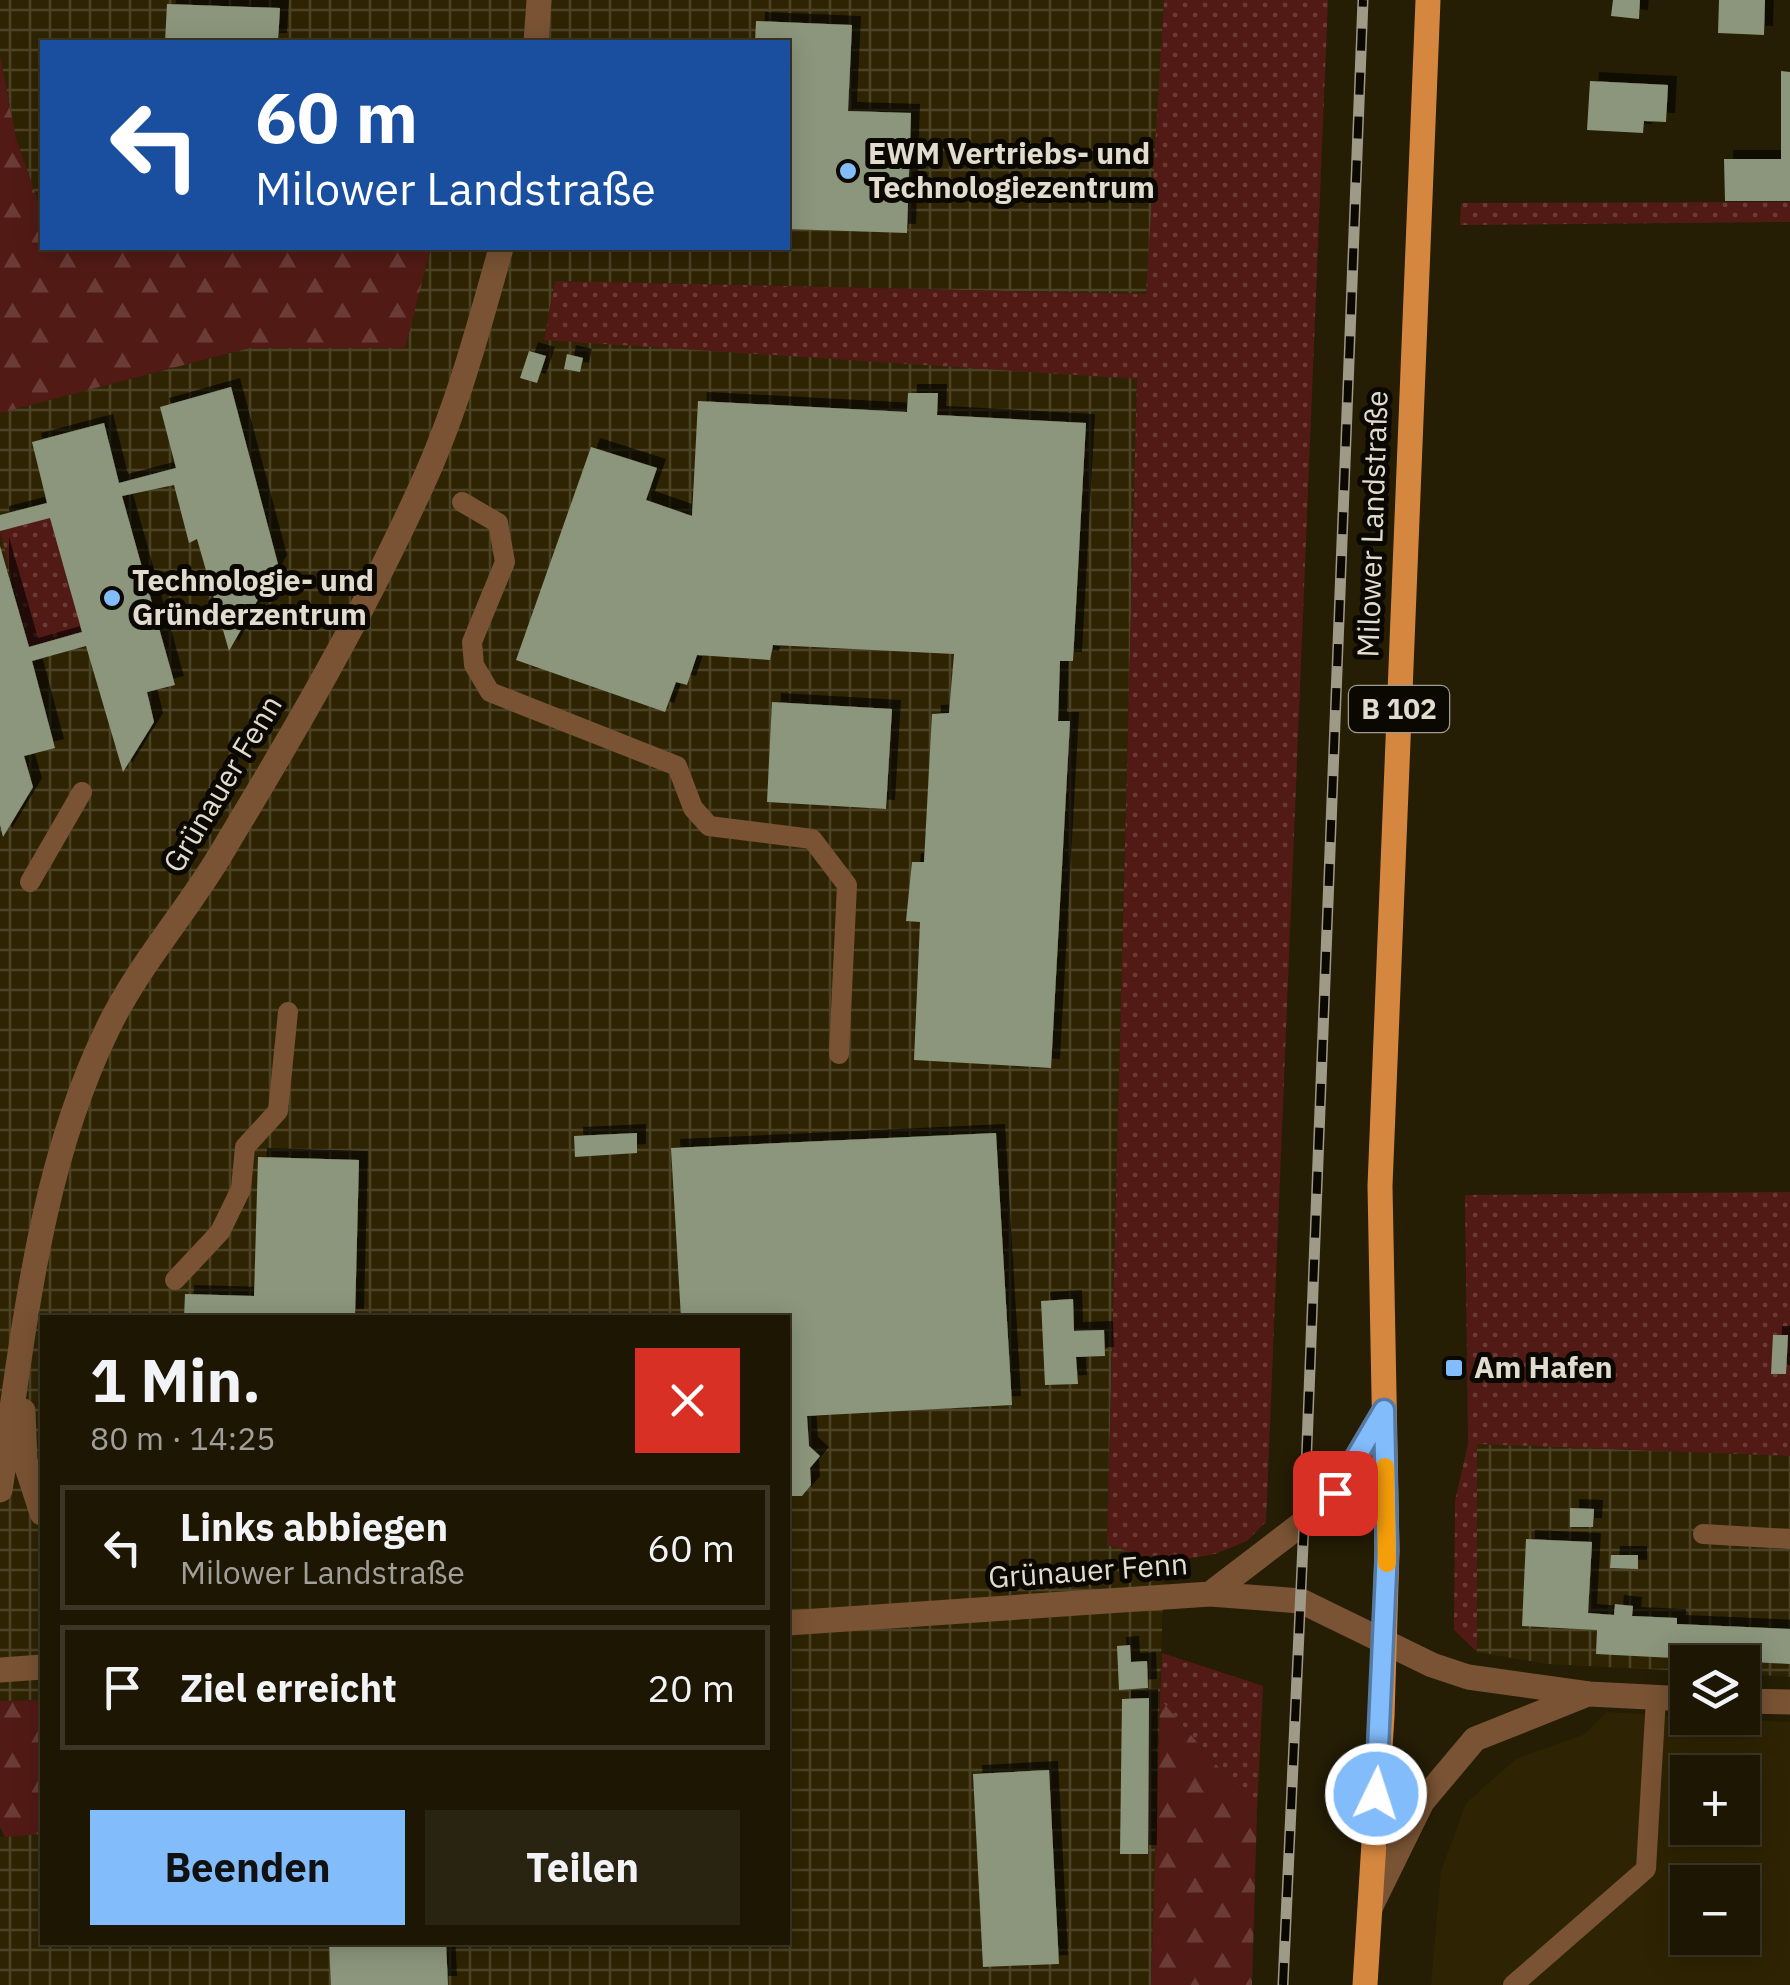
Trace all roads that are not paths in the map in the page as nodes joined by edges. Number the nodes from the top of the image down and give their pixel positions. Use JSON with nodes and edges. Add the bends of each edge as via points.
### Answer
{"nodes":[{"id":1,"x":539,"y":0,"type":"edge"},
{"id":2,"x":1428,"y":0,"type":"edge"},
{"id":3,"x":536,"y":40,"type":"edge"},
{"id":4,"x":500,"y":250,"type":"edge"},
{"id":5,"x":462,"y":502,"type":"dead end"},
{"id":6,"x":82,"y":792,"type":"dead end"},
{"id":7,"x":30,"y":882,"type":"dead end"},
{"id":8,"x":288,"y":1012,"type":"dead end"},
{"id":9,"x":839,"y":1054,"type":"dead end"},
{"id":10,"x":174,"y":1280,"type":"dead end"},
{"id":11,"x":20,"y":1356,"type":"junction"},
{"id":12,"x":1384,"y":1410,"type":"junction"},
{"id":13,"x":0,"y":1490,"type":"edge"},
{"id":14,"x":40,"y":1506,"type":"edge"},
{"id":15,"x":1702,"y":1534,"type":"dead end"},
{"id":16,"x":1790,"y":1539,"type":"edge"},
{"id":17,"x":1210,"y":1594,"type":"junction"},
{"id":18,"x":790,"y":1623,"type":"edge"},
{"id":19,"x":1384,"y":1643,"type":"junction"},
{"id":20,"x":40,"y":1666,"type":"edge"},
{"id":21,"x":0,"y":1670,"type":"edge"},
{"id":22,"x":1589,"y":1694,"type":"junction"},
{"id":23,"x":1656,"y":1698,"type":"junction"},
{"id":24,"x":1670,"y":1698,"type":"edge"},
{"id":25,"x":1760,"y":1701,"type":"edge"},
{"id":26,"x":1790,"y":1702,"type":"edge"},
{"id":27,"x":1369,"y":1910,"type":"junction"},
{"id":28,"x":1366,"y":1985,"type":"edge"},
{"id":29,"x":1513,"y":1985,"type":"edge"}],
"edges":[{"from":1,"to":3,"type":"street"},
{"from":2,"to":12,"type":"main road","name":"Milower Landstraße","number":"B 102","via":[[1380,1186]]},
{"from":4,"to":11,"type":"street","name":"Grünauer Fenn","via":[[423,484],[316,694],[107,1029],[61,1152]]},
{"from":5,"to":9,"type":"lane","via":[[498,523],[505,562],[472,642],[474,665],[490,692],[678,766],[694,808],[709,826],[812,839],[847,886]]},
{"from":6,"to":7,"type":"lane"},
{"from":8,"to":10,"type":"lane","via":[[278,1111],[245,1147],[241,1190],[220,1232]]},
{"from":11,"to":13,"type":"street","name":"Grünauer Fenn"},
{"from":11,"to":14,"type":"street","name":"Grünauer Fenn","via":[[26,1461]]},
{"from":12,"to":17,"type":"street","name":"Milower Landstraße","via":[[1335,1493]]},
{"from":12,"to":19,"type":"main road","name":"Milower Landstraße","number":"B 102"},
{"from":15,"to":16,"type":"lane"},
{"from":17,"to":18,"type":"street","name":"Grünauer Fenn"},
{"from":17,"to":19,"type":"street","name":"Grünauer Fenn","via":[[1301,1601]]},
{"from":19,"to":22,"type":"street","via":[[1468,1677]]},
{"from":19,"to":27,"type":"main road","name":"Milower Landstraße","number":"B 102"},
{"from":20,"to":21,"type":"street"},
{"from":22,"to":23,"type":"street"},
{"from":22,"to":27,"type":"street","name":"Milower Landstraße","via":[[1475,1739],[1422,1802]]},
{"from":23,"to":24,"type":"street"},
{"from":23,"to":29,"type":"lane","via":[[1646,1869]]},
{"from":25,"to":26,"type":"street"},
{"from":27,"to":28,"type":"main road","name":"Milower Landstraße","number":"B 102"}]}
